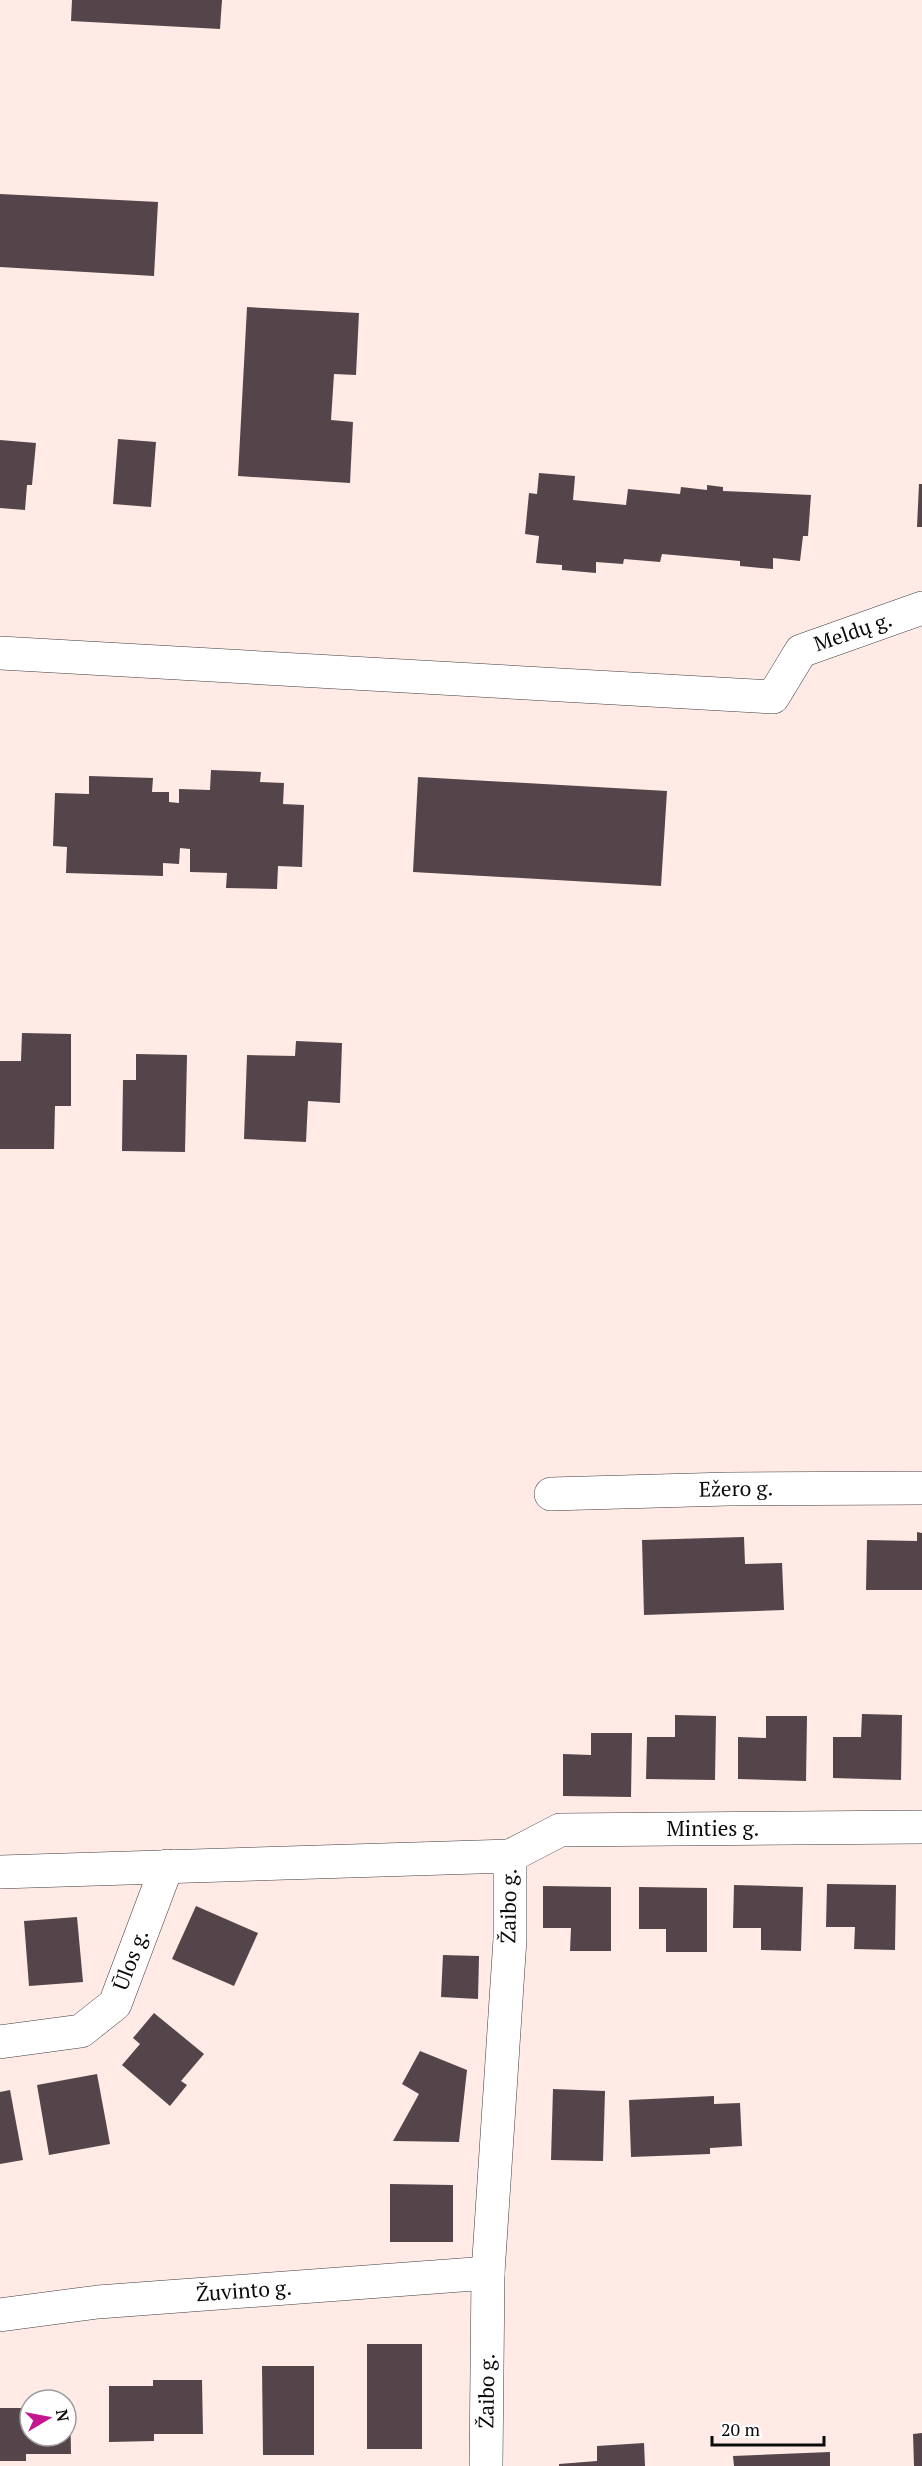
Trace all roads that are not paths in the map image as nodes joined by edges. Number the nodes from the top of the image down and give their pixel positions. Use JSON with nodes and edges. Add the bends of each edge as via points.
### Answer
{"nodes":[{"id":1,"x":922,"y":608,"type":"edge"},
{"id":2,"x":0,"y":653,"type":"edge"},
{"id":3,"x":922,"y":1488,"type":"edge"},
{"id":4,"x":551,"y":1494,"type":"dead end"},
{"id":5,"x":922,"y":1827,"type":"edge"},
{"id":6,"x":510,"y":1856,"type":"junction"},
{"id":7,"x":167,"y":1866,"type":"junction"},
{"id":8,"x":0,"y":1872,"type":"edge"},
{"id":9,"x":0,"y":2042,"type":"edge"},
{"id":10,"x":488,"y":2273,"type":"junction"},
{"id":11,"x":0,"y":2315,"type":"edge"},
{"id":12,"x":486,"y":2466,"type":"edge"}],
"edges":[{"from":1,"to":2,"type":"street","name":"Meldų g.","via":[[801,651],[773,697]]},
{"from":3,"to":4,"type":"street","name":"Ežero g."},
{"from":5,"to":6,"type":"street","name":"Minties g.","via":[[560,1830]]},
{"from":6,"to":7,"type":"street","name":"Žaibo g."},
{"from":6,"to":10,"type":"street","name":"Žaibo g.","via":[[510,1939]]},
{"from":7,"to":8,"type":"street","name":"Žaibo g."},
{"from":7,"to":9,"type":"street","name":"Ūlos g.","via":[[115,2004],[81,2031]]},
{"from":10,"to":11,"type":"street","name":"Žuvinto g.","via":[[98,2302]]},
{"from":10,"to":12,"type":"street","name":"Žaibo g."}]}
